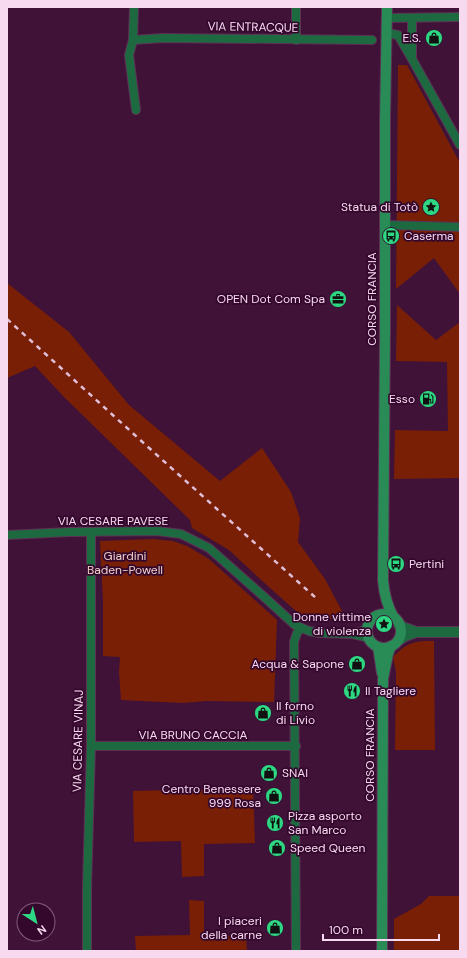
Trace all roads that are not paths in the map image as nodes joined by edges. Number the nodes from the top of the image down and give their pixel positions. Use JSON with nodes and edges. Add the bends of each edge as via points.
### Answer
{"nodes":[{"id":1,"x":134,"y":7,"type":"edge"},
{"id":2,"x":296,"y":7,"type":"edge"},
{"id":3,"x":387,"y":7,"type":"edge"},
{"id":4,"x":387,"y":18,"type":"junction"},
{"id":5,"x":412,"y":18,"type":"junction"},
{"id":6,"x":460,"y":18,"type":"edge"},
{"id":7,"x":387,"y":33,"type":"junction"},
{"id":8,"x":133,"y":40,"type":"junction"},
{"id":9,"x":296,"y":40,"type":"junction"},
{"id":10,"x":372,"y":40,"type":"dead end"},
{"id":11,"x":412,"y":59,"type":"junction"},
{"id":12,"x":136,"y":110,"type":"dead end"},
{"id":13,"x":460,"y":145,"type":"edge"},
{"id":14,"x":386,"y":225,"type":"junction"},
{"id":15,"x":460,"y":227,"type":"edge"},
{"id":16,"x":91,"y":532,"type":"junction"},
{"id":17,"x":7,"y":535,"type":"edge"},
{"id":18,"x":384,"y":591,"type":"junction"},
{"id":19,"x":376,"y":617,"type":"junction"},
{"id":20,"x":397,"y":621,"type":"junction"},
{"id":21,"x":301,"y":628,"type":"junction"},
{"id":22,"x":416,"y":632,"type":"junction"},
{"id":23,"x":460,"y":632,"type":"edge"},
{"id":24,"x":368,"y":633,"type":"junction"},
{"id":25,"x":395,"y":643,"type":"junction"},
{"id":26,"x":378,"y":647,"type":"junction"},
{"id":27,"x":383,"y":679,"type":"junction"},
{"id":28,"x":91,"y":746,"type":"junction"},
{"id":29,"x":296,"y":746,"type":"junction"},
{"id":30,"x":87,"y":951,"type":"edge"},
{"id":31,"x":296,"y":951,"type":"edge"},
{"id":32,"x":382,"y":951,"type":"edge"}],
"edges":[{"from":1,"to":8,"type":"street"},
{"from":2,"to":9,"type":"street"},
{"from":3,"to":4,"type":"main road","name":"CORSO FRANCIA"},
{"from":4,"to":5,"type":"street"},
{"from":4,"to":7,"type":"main road","name":"CORSO FRANCIA"},
{"from":5,"to":6,"type":"street"},
{"from":5,"to":11,"type":"street"},
{"from":7,"to":11,"type":"street","via":[[398,35]]},
{"from":7,"to":14,"type":"main road","name":"CORSO FRANCIA"},
{"from":8,"to":9,"type":"street","name":"VIA ENTRACQUE"},
{"from":8,"to":12,"type":"street","via":[[129,55]]},
{"from":9,"to":10,"type":"street","name":"VIA ENTRACQUE"},
{"from":11,"to":13,"type":"street"},
{"from":14,"to":15,"type":"street"},
{"from":14,"to":18,"type":"main road","name":"CORSO FRANCIA"},
{"from":16,"to":17,"type":"street","name":"VIA CESARE PAVESE"},
{"from":16,"to":21,"type":"street","name":"VIA CESARE PAVESE","via":[[157,531],[181,534],[209,548],[288,620]]},
{"from":16,"to":28,"type":"street","name":"VIA CESARE VINAJ"},
{"from":18,"to":19,"type":"main road","name":"CORSO FRANCIA"},
{"from":18,"to":20,"type":"main road","name":"CORSO FRANCIA","via":[[390,611]]},
{"from":19,"to":20,"type":"main road","via":[[386,615]]},
{"from":19,"to":24,"type":"main road","via":[[369,624]]},
{"from":20,"to":22,"type":"street","via":[[405,628]]},
{"from":20,"to":25,"type":"main road","via":[[401,630]]},
{"from":21,"to":24,"type":"street","name":"VIA CESARE PAVESE","via":[[319,633]]},
{"from":21,"to":29,"type":"street","via":[[294,642]]},
{"from":22,"to":23,"type":"street"},
{"from":22,"to":25,"type":"street"},
{"from":24,"to":26,"type":"main road","via":[[371,642]]},
{"from":25,"to":26,"type":"main road","via":[[383,648]]},
{"from":25,"to":27,"type":"main road","name":"CORSO FRANCIA","via":[[388,654]]},
{"from":26,"to":27,"type":"main road","name":"CORSO FRANCIA"},
{"from":27,"to":32,"type":"main road","name":"CORSO FRANCIA"},
{"from":28,"to":29,"type":"street","name":"VIA BRUNO CACCIA"},
{"from":28,"to":30,"type":"street","name":"VIA CESARE VINAJ"},
{"from":29,"to":31,"type":"street"}]}
